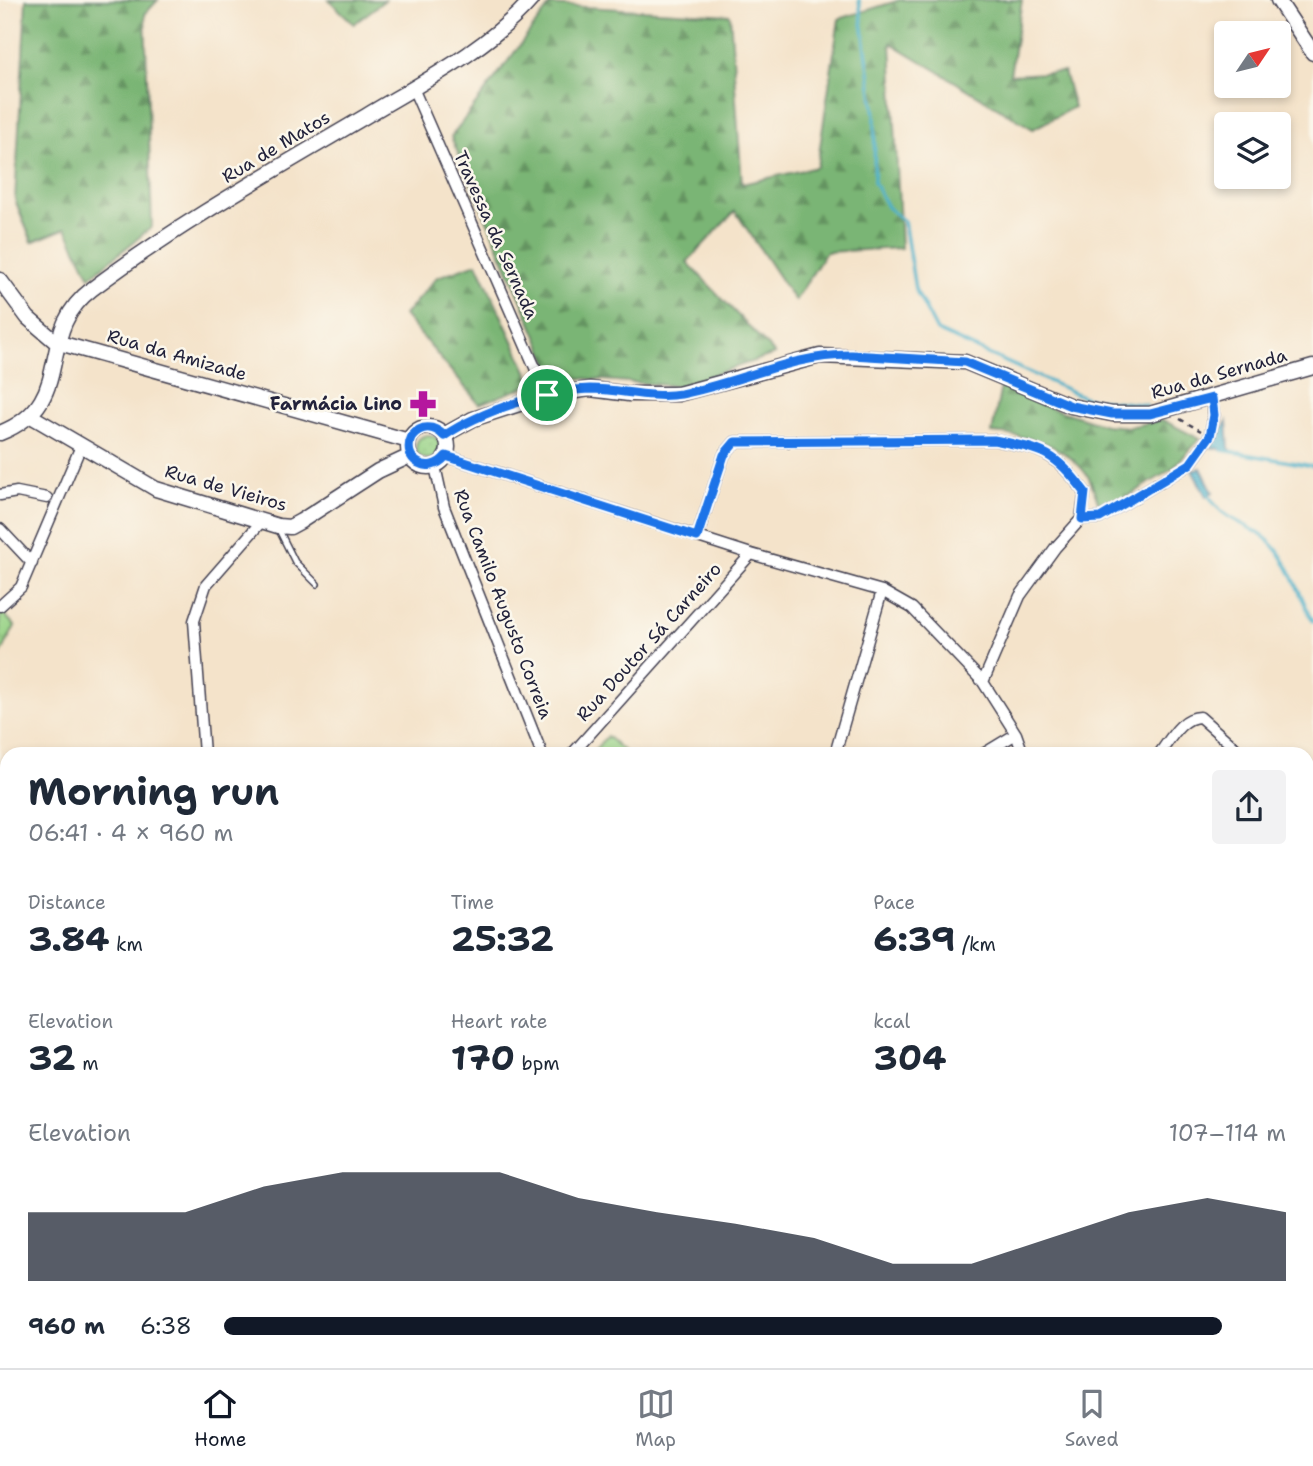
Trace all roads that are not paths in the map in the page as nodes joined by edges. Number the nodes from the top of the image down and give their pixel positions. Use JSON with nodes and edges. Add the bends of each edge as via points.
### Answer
{"nodes":[{"id":1,"x":531,"y":0,"type":"edge"},
{"id":2,"x":1278,"y":0,"type":"edge"},
{"id":3,"x":1313,"y":53,"type":"edge"},
{"id":4,"x":413,"y":88,"type":"junction"},
{"id":5,"x":0,"y":281,"type":"edge"},
{"id":6,"x":57,"y":342,"type":"junction"},
{"id":7,"x":1313,"y":367,"type":"edge"},
{"id":8,"x":547,"y":395,"type":"junction"},
{"id":9,"x":1212,"y":398,"type":"junction"},
{"id":10,"x":31,"y":416,"type":"junction"},
{"id":11,"x":0,"y":433,"type":"edge"},
{"id":12,"x":444,"y":436,"type":"junction"},
{"id":13,"x":81,"y":446,"type":"junction"},
{"id":14,"x":410,"y":448,"type":"junction"},
{"id":15,"x":440,"y":461,"type":"junction"},
{"id":16,"x":0,"y":495,"type":"edge"},
{"id":17,"x":47,"y":498,"type":"dead end"},
{"id":18,"x":1082,"y":519,"type":"junction"},
{"id":19,"x":261,"y":523,"type":"junction"},
{"id":20,"x":278,"y":527,"type":"junction"},
{"id":21,"x":0,"y":529,"type":"edge"},
{"id":22,"x":697,"y":537,"type":"junction"},
{"id":23,"x":751,"y":554,"type":"junction"},
{"id":24,"x":32,"y":563,"type":"junction"},
{"id":25,"x":317,"y":584,"type":"dead end"},
{"id":26,"x":882,"y":591,"type":"junction"},
{"id":27,"x":0,"y":606,"type":"edge"},
{"id":28,"x":983,"y":682,"type":"junction"},
{"id":29,"x":1016,"y":734,"type":"junction"},
{"id":30,"x":203,"y":747,"type":"edge"},
{"id":31,"x":539,"y":747,"type":"edge"},
{"id":32,"x":578,"y":747,"type":"edge"},
{"id":33,"x":837,"y":747,"type":"edge"},
{"id":34,"x":995,"y":747,"type":"edge"},
{"id":35,"x":1021,"y":747,"type":"edge"},
{"id":36,"x":1164,"y":747,"type":"edge"},
{"id":37,"x":1234,"y":747,"type":"edge"}],
"edges":[{"from":1,"to":4,"type":"street","name":"Rua de Matos","via":[[498,30]]},
{"from":2,"to":3,"type":"street"},
{"from":4,"to":6,"type":"street","name":"Rua de Matos","via":[[176,229],[79,300],[69,311]]},
{"from":4,"to":8,"type":"street","name":"Travessa da Sernada"},
{"from":5,"to":6,"type":"street","via":[[28,317]]},
{"from":6,"to":10,"type":"street","via":[[51,383]]},
{"from":6,"to":14,"type":"street","name":"Rua da Amizade"},
{"from":7,"to":9,"type":"street","name":"Rua da Sernada"},
{"from":8,"to":9,"type":"street","name":"Rua da Sernada","via":[[590,389],[678,394],[820,356],[852,355],[965,362],[1071,406],[1112,414],[1150,414]]},
{"from":8,"to":12,"type":"street","name":"Rua da Sernada","via":[[472,419]]},
{"from":9,"to":18,"type":"street","via":[[1210,436],[1190,464],[1100,518]]},
{"from":10,"to":11,"type":"street"},
{"from":10,"to":13,"type":"street","name":"Rua de Vieiros"},
{"from":12,"to":14,"type":"street","via":[[428,427],[416,431]]},
{"from":12,"to":15,"type":"street","via":[[448,446]]},
{"from":13,"to":19,"type":"street","name":"Rua de Vieiros","via":[[156,489]]},
{"from":13,"to":24,"type":"street"},
{"from":14,"to":15,"type":"street","via":[[423,466]]},
{"from":14,"to":20,"type":"street","name":"Rua de Vieiros","via":[[301,521]]},
{"from":15,"to":22,"type":"street"},
{"from":15,"to":31,"type":"street","name":"Rua Camilo Augusto Correia","via":[[444,507]]},
{"from":16,"to":17,"type":"street","via":[[17,492]]},
{"from":18,"to":22,"type":"street","via":[[1085,492],[1061,462],[1035,448],[994,440],[735,442],[724,455]]},
{"from":18,"to":28,"type":"street","via":[[1020,596]]},
{"from":19,"to":20,"type":"street","name":"Rua de Vieiros"},
{"from":19,"to":30,"type":"street","via":[[206,585],[194,621]]},
{"from":20,"to":25,"type":"lane","via":[[295,562]]},
{"from":21,"to":24,"type":"street"},
{"from":22,"to":23,"type":"street"},
{"from":23,"to":26,"type":"street"},
{"from":23,"to":32,"type":"street","name":"Rua Doutor Sá Carneiro"},
{"from":24,"to":27,"type":"street","via":[[21,587]]},
{"from":26,"to":28,"type":"street","via":[[912,608]]},
{"from":26,"to":33,"type":"street"},
{"from":28,"to":29,"type":"street"},
{"from":29,"to":34,"type":"street"},
{"from":29,"to":35,"type":"street"},
{"from":36,"to":37,"type":"street","via":[[1191,717],[1200,717]]}]}
